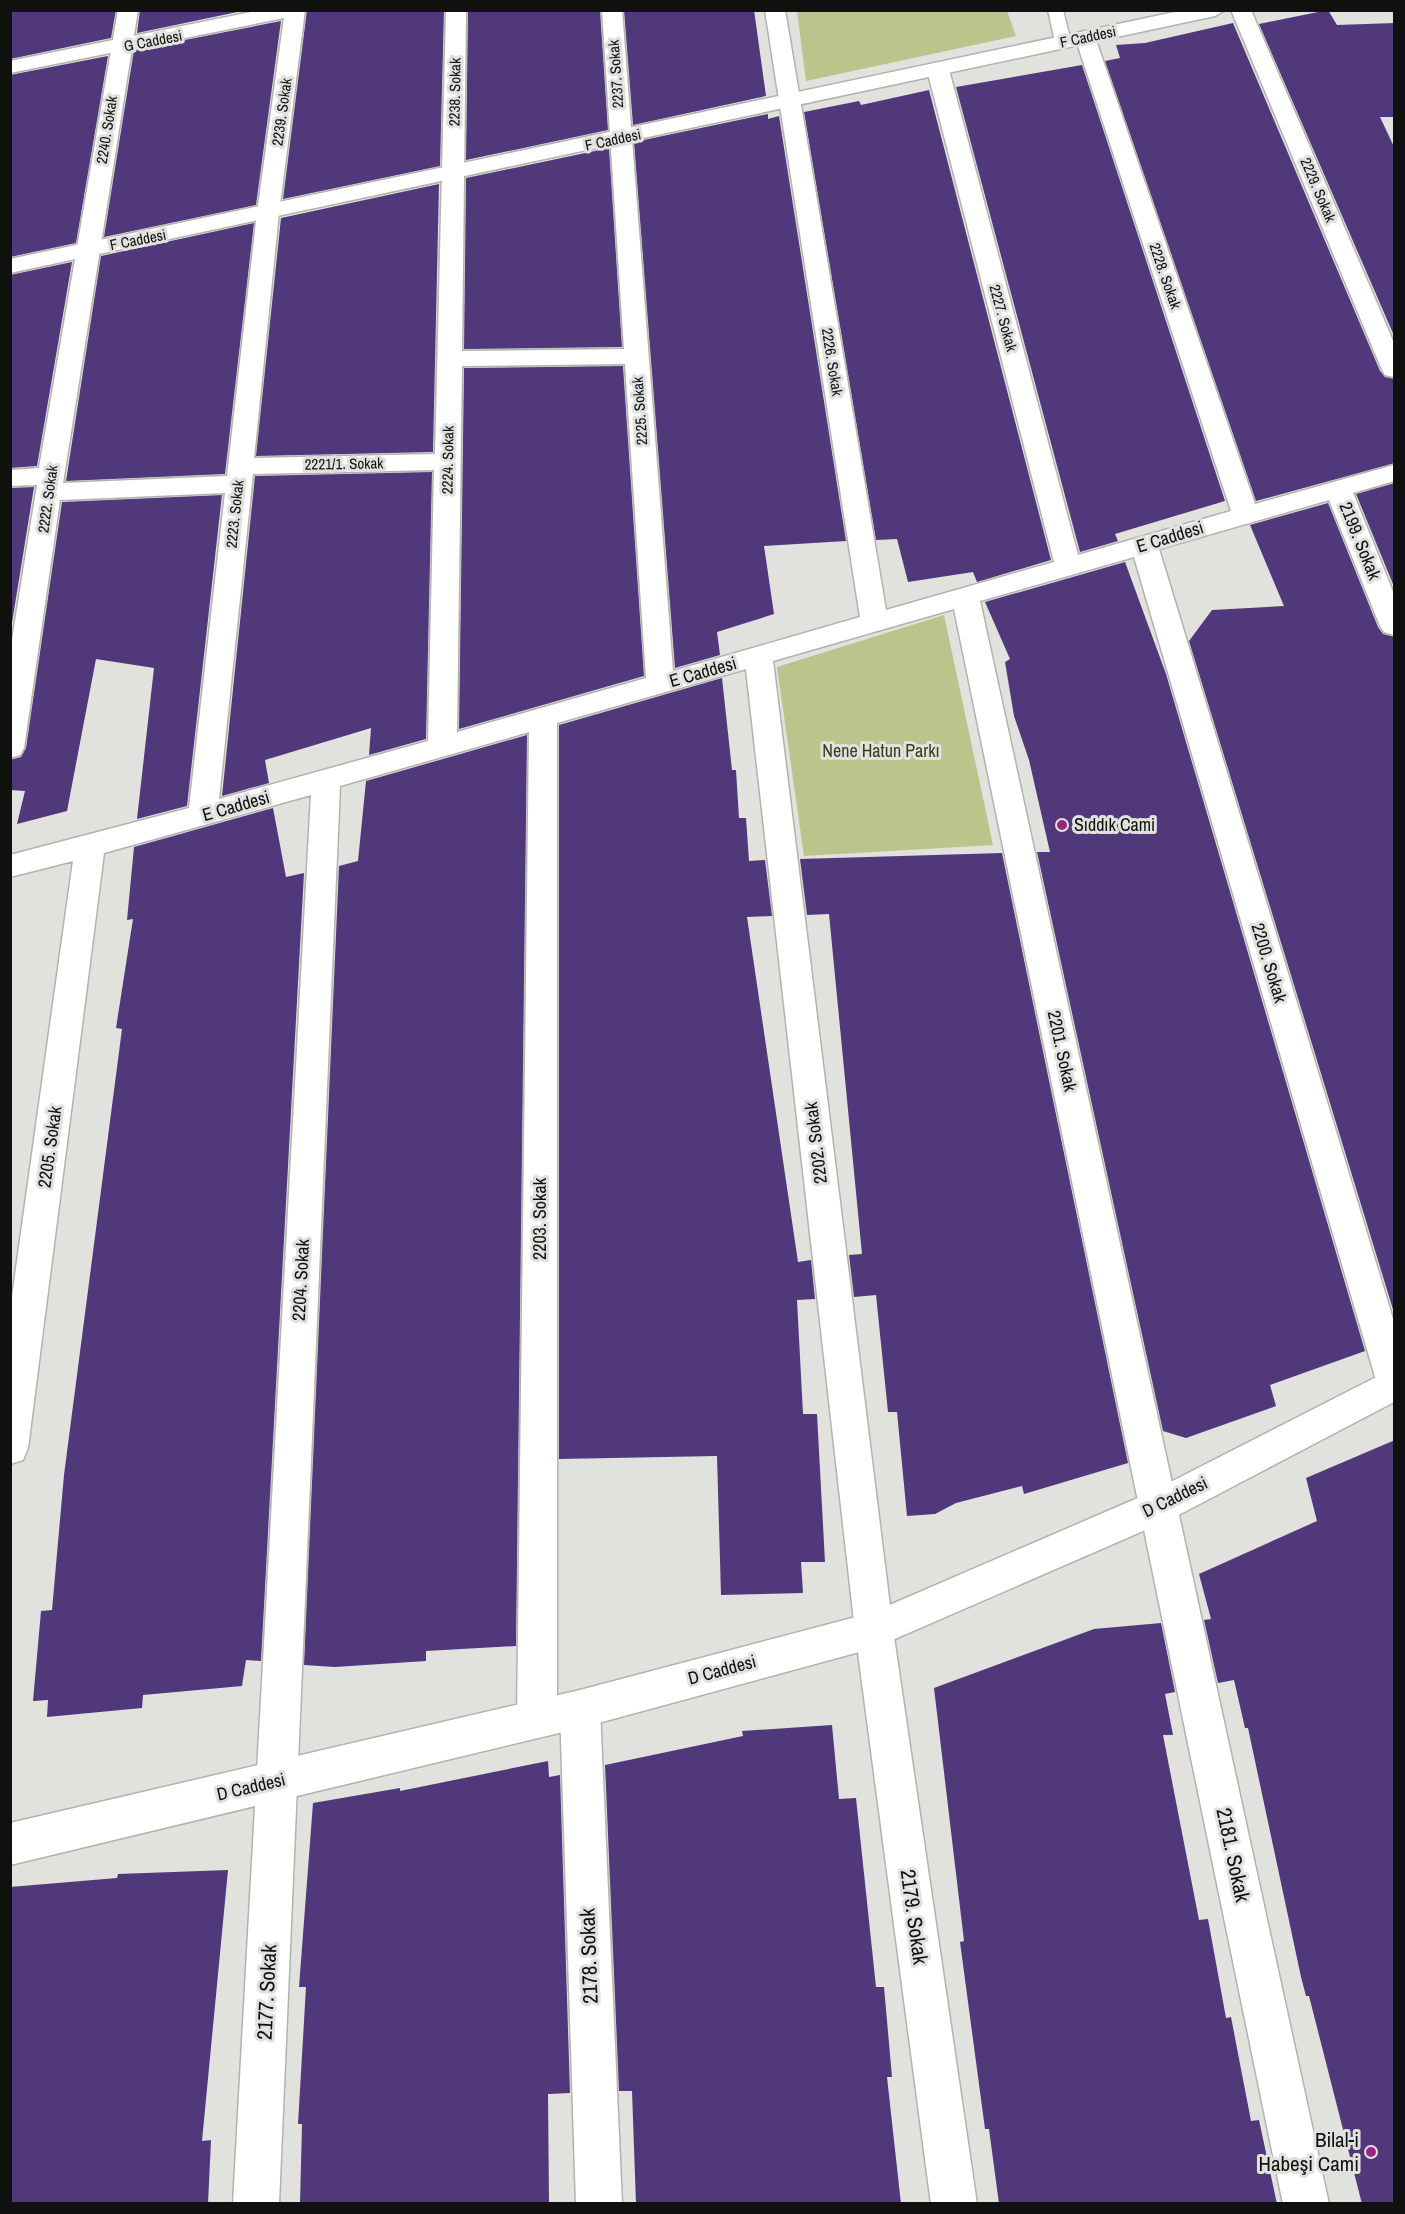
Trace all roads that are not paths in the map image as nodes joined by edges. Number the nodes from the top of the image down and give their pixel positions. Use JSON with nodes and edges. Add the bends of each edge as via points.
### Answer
{"nodes":[{"id":1,"x":128,"y":10,"type":"edge"},
{"id":2,"x":295,"y":10,"type":"edge"},
{"id":3,"x":456,"y":10,"type":"edge"},
{"id":4,"x":612,"y":10,"type":"edge"},
{"id":5,"x":775,"y":10,"type":"edge"},
{"id":6,"x":1055,"y":10,"type":"edge"},
{"id":7,"x":1215,"y":10,"type":"edge"},
{"id":8,"x":1241,"y":10,"type":"edge"},
{"id":9,"x":1074,"y":40,"type":"junction"},
{"id":10,"x":120,"y":47,"type":"junction"},
{"id":11,"x":10,"y":67,"type":"edge"},
{"id":12,"x":938,"y":70,"type":"junction"},
{"id":13,"x":790,"y":102,"type":"junction"},
{"id":14,"x":621,"y":138,"type":"junction"},
{"id":15,"x":453,"y":173,"type":"junction"},
{"id":16,"x":268,"y":213,"type":"junction"},
{"id":17,"x":89,"y":250,"type":"junction"},
{"id":18,"x":10,"y":267,"type":"edge"},
{"id":19,"x":636,"y":356,"type":"junction"},
{"id":20,"x":450,"y":360,"type":"junction"},
{"id":21,"x":1395,"y":370,"type":"edge"},
{"id":22,"x":448,"y":462,"type":"junction"},
{"id":23,"x":1395,"y":473,"type":"edge"},
{"id":24,"x":240,"y":475,"type":"junction"},
{"id":25,"x":10,"y":478,"type":"edge"},
{"id":26,"x":50,"y":484,"type":"junction"},
{"id":27,"x":1338,"y":489,"type":"junction"},
{"id":28,"x":1245,"y":514,"type":"junction"},
{"id":29,"x":1144,"y":545,"type":"junction"},
{"id":30,"x":1068,"y":566,"type":"junction"},
{"id":31,"x":965,"y":597,"type":"junction"},
{"id":32,"x":874,"y":622,"type":"junction"},
{"id":33,"x":1395,"y":626,"type":"edge"},
{"id":34,"x":758,"y":656,"type":"junction"},
{"id":35,"x":660,"y":684,"type":"junction"},
{"id":36,"x":543,"y":718,"type":"junction"},
{"id":37,"x":442,"y":747,"type":"junction"},
{"id":38,"x":10,"y":748,"type":"edge"},
{"id":39,"x":326,"y":780,"type":"junction"},
{"id":40,"x":203,"y":815,"type":"junction"},
{"id":41,"x":90,"y":846,"type":"junction"},
{"id":42,"x":10,"y":866,"type":"edge"},
{"id":43,"x":1395,"y":1382,"type":"edge"},
{"id":44,"x":10,"y":1448,"type":"edge"},
{"id":45,"x":1160,"y":1506,"type":"junction"},
{"id":46,"x":874,"y":1630,"type":"junction"},
{"id":47,"x":580,"y":1708,"type":"junction"},
{"id":48,"x":537,"y":1719,"type":"junction"},
{"id":49,"x":277,"y":1780,"type":"junction"},
{"id":50,"x":10,"y":1844,"type":"edge"},
{"id":51,"x":256,"y":2204,"type":"edge"},
{"id":52,"x":598,"y":2204,"type":"edge"},
{"id":53,"x":954,"y":2204,"type":"edge"},
{"id":54,"x":1306,"y":2204,"type":"edge"}],
"edges":[{"from":1,"to":10,"type":"street","name":"2240. Sokak"},
{"from":2,"to":10,"type":"street","name":"G Caddesi"},
{"from":2,"to":16,"type":"street","name":"2239. Sokak"},
{"from":3,"to":15,"type":"street","name":"2238. Sokak"},
{"from":4,"to":14,"type":"street","name":"2237. Sokak"},
{"from":5,"to":13,"type":"street","name":"2226. Sokak"},
{"from":6,"to":9,"type":"lane"},
{"from":7,"to":9,"type":"street","name":"F Caddesi"},
{"from":8,"to":21,"type":"street","name":"2229. Sokak"},
{"from":9,"to":12,"type":"street","name":"F Caddesi"},
{"from":9,"to":28,"type":"street","name":"2228. Sokak"},
{"from":10,"to":11,"type":"street","name":"G Caddesi"},
{"from":10,"to":17,"type":"street","name":"2240. Sokak"},
{"from":12,"to":13,"type":"street","name":"F Caddesi"},
{"from":12,"to":30,"type":"street","name":"2227. Sokak"},
{"from":13,"to":14,"type":"street","name":"F Caddesi"},
{"from":13,"to":32,"type":"street","name":"2226. Sokak"},
{"from":14,"to":15,"type":"street","name":"F Caddesi"},
{"from":14,"to":19,"type":"street","name":"2225. Sokak"},
{"from":15,"to":16,"type":"street","name":"F Caddesi"},
{"from":15,"to":20,"type":"street","name":"2224. Sokak"},
{"from":16,"to":17,"type":"street","name":"F Caddesi"},
{"from":16,"to":24,"type":"street","name":"2223. Sokak"},
{"from":17,"to":18,"type":"street","name":"F Caddesi"},
{"from":17,"to":26,"type":"street","name":"2222. Sokak"},
{"from":19,"to":20,"type":"street"},
{"from":19,"to":35,"type":"street","name":"2225. Sokak"},
{"from":20,"to":22,"type":"street","name":"2224. Sokak"},
{"from":22,"to":24,"type":"street","name":"2221/1. Sokak"},
{"from":22,"to":37,"type":"street","name":"2224. Sokak"},
{"from":23,"to":27,"type":"street","name":"E Caddesi"},
{"from":24,"to":26,"type":"street","name":"2221/1. Sokak"},
{"from":24,"to":40,"type":"street","name":"2223. Sokak"},
{"from":25,"to":26,"type":"street","name":"2221/1. Sokak"},
{"from":26,"to":38,"type":"street","name":"2222. Sokak"},
{"from":27,"to":28,"type":"street","name":"E Caddesi"},
{"from":27,"to":33,"type":"street","name":"2199. Sokak"},
{"from":28,"to":29,"type":"street","name":"E Caddesi"},
{"from":29,"to":30,"type":"street","name":"E Caddesi"},
{"from":29,"to":43,"type":"street","name":"2200. Sokak"},
{"from":30,"to":31,"type":"street","name":"E Caddesi"},
{"from":31,"to":32,"type":"street","name":"E Caddesi"},
{"from":31,"to":45,"type":"street","name":"2201. Sokak"},
{"from":32,"to":34,"type":"street","name":"E Caddesi"},
{"from":34,"to":35,"type":"street","name":"E Caddesi"},
{"from":34,"to":46,"type":"street","name":"2202. Sokak"},
{"from":35,"to":36,"type":"street","name":"E Caddesi"},
{"from":36,"to":37,"type":"street","name":"E Caddesi"},
{"from":36,"to":48,"type":"street","name":"2203. Sokak"},
{"from":37,"to":39,"type":"street","name":"E Caddesi"},
{"from":39,"to":40,"type":"street","name":"E Caddesi"},
{"from":39,"to":49,"type":"street","name":"2204. Sokak"},
{"from":40,"to":41,"type":"street","name":"E Caddesi"},
{"from":41,"to":42,"type":"street","name":"E Caddesi"},
{"from":41,"to":44,"type":"street","name":"2205. Sokak"},
{"from":43,"to":45,"type":"street","name":"D Caddesi"},
{"from":45,"to":46,"type":"street","name":"D Caddesi"},
{"from":45,"to":54,"type":"street","name":"2181. Sokak"},
{"from":46,"to":47,"type":"street","name":"D Caddesi"},
{"from":46,"to":53,"type":"street","name":"2179. Sokak"},
{"from":47,"to":48,"type":"street","name":"D Caddesi"},
{"from":47,"to":52,"type":"street","name":"2178. Sokak"},
{"from":48,"to":49,"type":"street","name":"D Caddesi"},
{"from":49,"to":50,"type":"street","name":"D Caddesi"},
{"from":49,"to":51,"type":"street","name":"2177. Sokak"}]}
